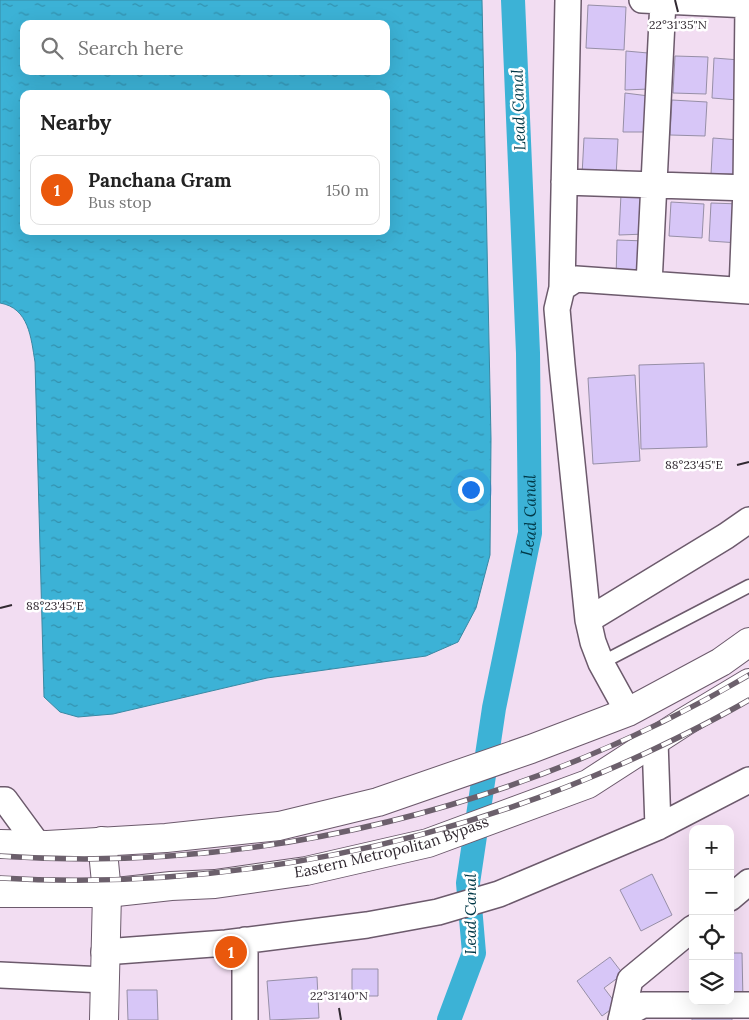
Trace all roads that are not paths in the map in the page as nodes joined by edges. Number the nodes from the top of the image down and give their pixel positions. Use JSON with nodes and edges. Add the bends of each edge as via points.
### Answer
{"nodes":[{"id":1,"x":568,"y":0,"type":"edge"},
{"id":2,"x":653,"y":1,"type":"edge"},
{"id":3,"x":748,"y":5,"type":"edge"},
{"id":4,"x":564,"y":182,"type":"junction"},
{"id":5,"x":654,"y":185,"type":"junction"},
{"id":6,"x":748,"y":188,"type":"edge"},
{"id":7,"x":649,"y":284,"type":"junction"},
{"id":8,"x":562,"y":288,"type":"junction"},
{"id":9,"x":746,"y":291,"type":"edge"},
{"id":10,"x":749,"y":520,"type":"edge"},
{"id":11,"x":749,"y":586,"type":"edge"},
{"id":12,"x":588,"y":620,"type":"junction"},
{"id":13,"x":749,"y":642,"type":"edge"},
{"id":14,"x":721,"y":662,"type":"junction"},
{"id":15,"x":601,"y":663,"type":"junction"},
{"id":16,"x":743,"y":686,"type":"edge"},
{"id":17,"x":628,"y":712,"type":"junction"},
{"id":18,"x":654,"y":742,"type":"junction"},
{"id":19,"x":749,"y":780,"type":"edge"},
{"id":20,"x":0,"y":800,"type":"edge"},
{"id":21,"x":658,"y":827,"type":"junction"},
{"id":22,"x":102,"y":841,"type":"junction"},
{"id":23,"x":0,"y":844,"type":"edge"},
{"id":24,"x":38,"y":844,"type":"junction"},
{"id":25,"x":749,"y":882,"type":"edge"},
{"id":26,"x":0,"y":893,"type":"edge"},
{"id":27,"x":107,"y":893,"type":"junction"},
{"id":28,"x":734,"y":895,"type":"edge"},
{"id":29,"x":689,"y":931,"type":"edge"},
{"id":30,"x":245,"y":940,"type":"junction"},
{"id":31,"x":104,"y":952,"type":"junction"},
{"id":32,"x":0,"y":975,"type":"edge"},
{"id":33,"x":104,"y":980,"type":"junction"},
{"id":34,"x":749,"y":1005,"type":"edge"},
{"id":35,"x":622,"y":1018,"type":"edge"},
{"id":36,"x":104,"y":1020,"type":"edge"},
{"id":37,"x":245,"y":1020,"type":"edge"}],
"edges":[{"from":1,"to":4,"type":"street"},
{"from":2,"to":3,"type":"street"},
{"from":2,"to":5,"type":"street"},
{"from":3,"to":6,"type":"street"},
{"from":4,"to":5,"type":"street"},
{"from":4,"to":8,"type":"street"},
{"from":5,"to":6,"type":"street"},
{"from":5,"to":7,"type":"street"},
{"from":6,"to":9,"type":"street"},
{"from":7,"to":8,"type":"street","via":[[576,279]]},
{"from":7,"to":9,"type":"street"},
{"from":8,"to":12,"type":"street","via":[[557,308]]},
{"from":10,"to":12,"type":"street"},
{"from":11,"to":15,"type":"lane"},
{"from":12,"to":15,"type":"street"},
{"from":13,"to":14,"type":"main road"},
{"from":14,"to":16,"type":"main road"},
{"from":14,"to":17,"type":"main road"},
{"from":15,"to":17,"type":"street"},
{"from":16,"to":18,"type":"main road","name":"Eastern Metropolitan Bypass"},
{"from":17,"to":22,"type":"main road","via":[[378,802],[279,826]]},
{"from":18,"to":21,"type":"street"},
{"from":18,"to":27,"type":"main road","name":"Eastern Metropolitan Bypass","via":[[588,784],[428,843],[306,871],[215,884]]},
{"from":19,"to":21,"type":"street"},
{"from":20,"to":24,"type":"street","via":[[5,800]]},
{"from":21,"to":30,"type":"street","via":[[499,894],[438,912]]},
{"from":22,"to":24,"type":"main road"},
{"from":22,"to":27,"type":"main road"},
{"from":23,"to":24,"type":"main road"},
{"from":25,"to":28,"type":"street"},
{"from":26,"to":27,"type":"main road","name":"Eastern Metropolitan Bypass"},
{"from":27,"to":31,"type":"main road"},
{"from":29,"to":35,"type":"street","via":[[630,980]]},
{"from":30,"to":31,"type":"street"},
{"from":30,"to":37,"type":"street"},
{"from":31,"to":33,"type":"main road"},
{"from":32,"to":33,"type":"street"},
{"from":33,"to":36,"type":"main road"},
{"from":34,"to":35,"type":"street","via":[[642,1005]]}]}
